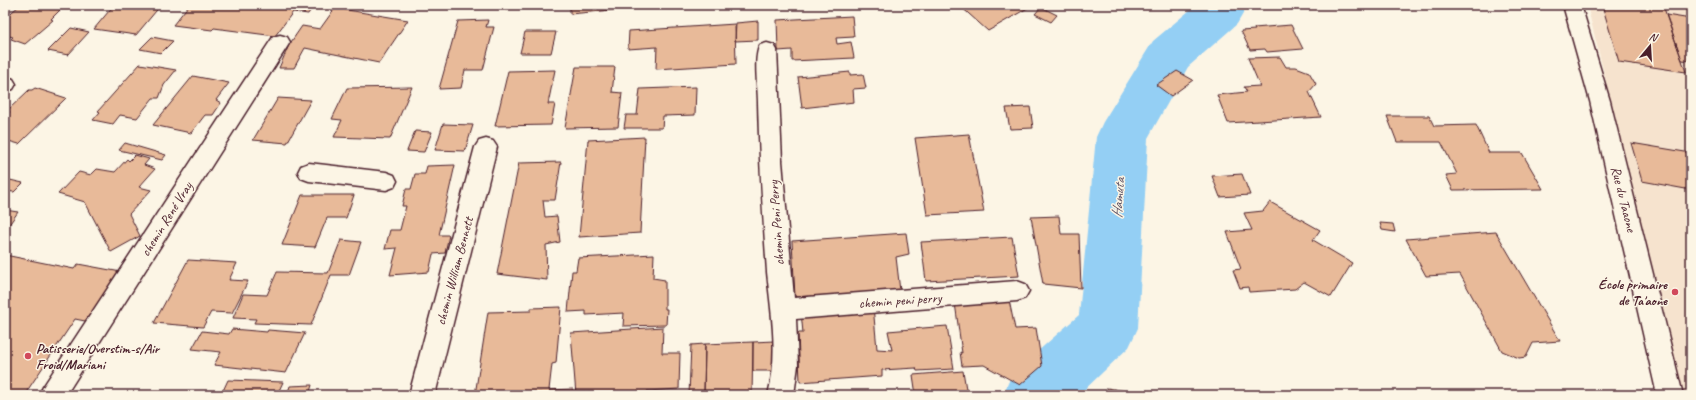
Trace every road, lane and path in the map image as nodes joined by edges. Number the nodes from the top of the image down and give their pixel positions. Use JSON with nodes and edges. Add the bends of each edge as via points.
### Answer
{"nodes":[{"id":1,"x":1572,"y":5,"type":"edge"},
{"id":2,"x":280,"y":42,"type":"dead end"},
{"id":3,"x":767,"y":50,"type":"dead end"},
{"id":4,"x":486,"y":147,"type":"dead end"},
{"id":5,"x":308,"y":172,"type":"dead end"},
{"id":6,"x":386,"y":181,"type":"dead end"},
{"id":7,"x":1017,"y":291,"type":"dead end"},
{"id":8,"x":782,"y":309,"type":"junction"},
{"id":9,"x":52,"y":395,"type":"edge"},
{"id":10,"x":422,"y":395,"type":"edge"},
{"id":11,"x":781,"y":395,"type":"edge"},
{"id":12,"x":1670,"y":395,"type":"edge"}],
"edges":[{"from":1,"to":12,"type":"street","name":"Rue du Taaone","via":[[1602,109]]},
{"from":2,"to":9,"type":"street","name":"chemin René Vray"},
{"from":3,"to":8,"type":"street","name":"chemin Peni Perry","via":[[772,180]]},
{"from":4,"to":10,"type":"street","name":"chemin William Bennett"},
{"from":5,"to":6,"type":"street"},
{"from":7,"to":8,"type":"street","name":"chemin peni perry"},
{"from":8,"to":11,"type":"street","name":"chemin Peni Perry","via":[[786,378]]}]}
